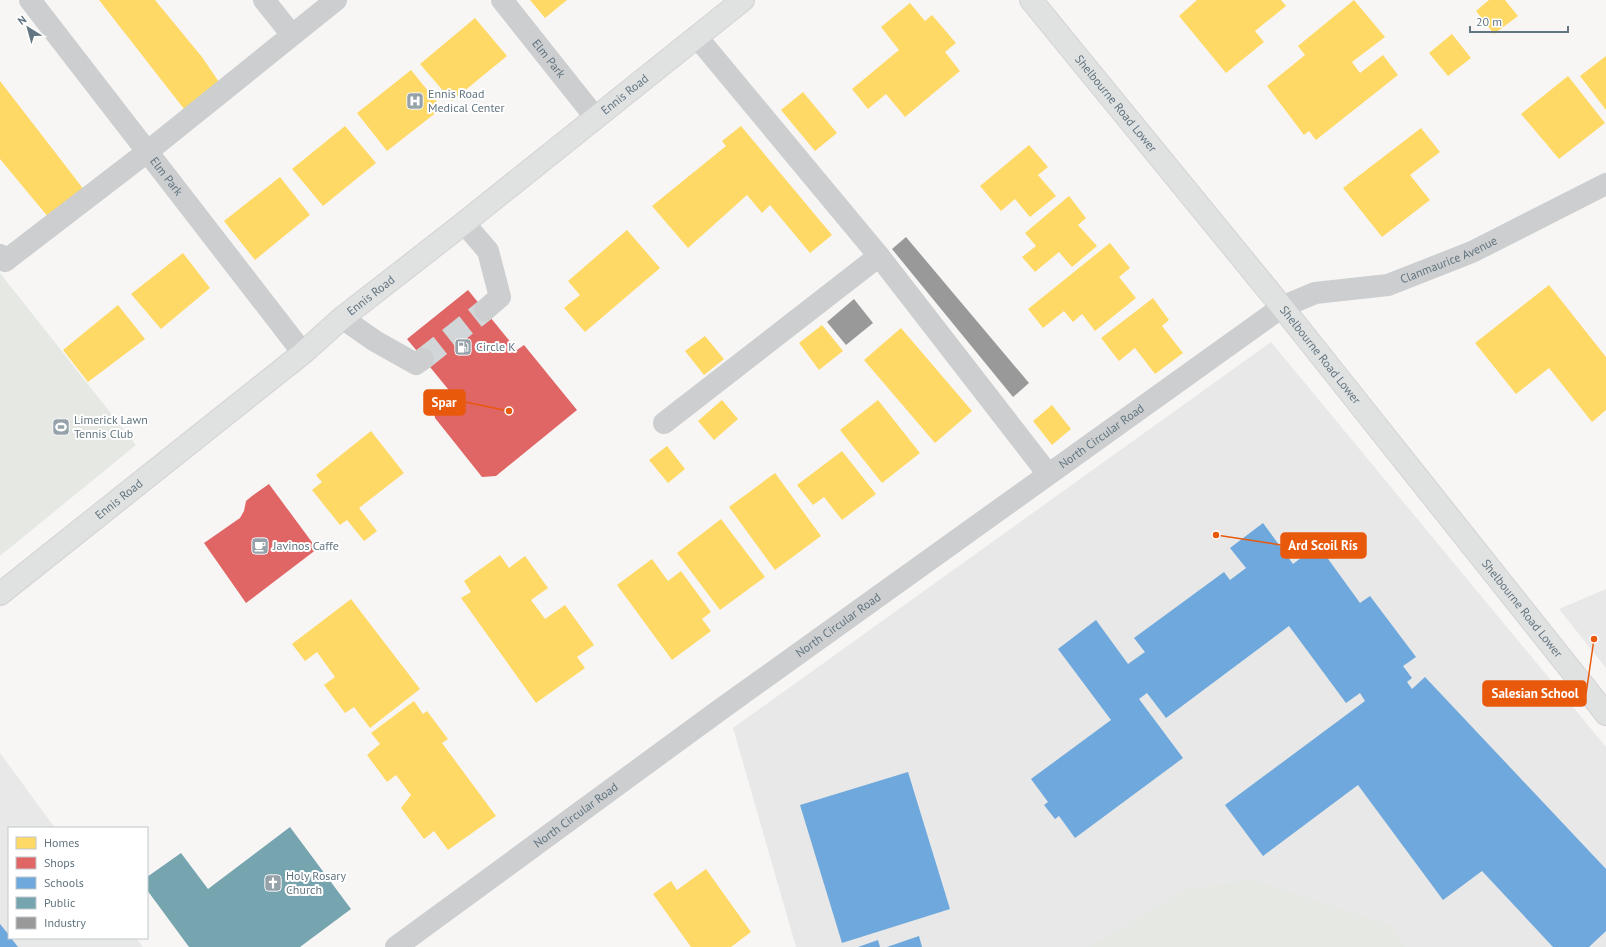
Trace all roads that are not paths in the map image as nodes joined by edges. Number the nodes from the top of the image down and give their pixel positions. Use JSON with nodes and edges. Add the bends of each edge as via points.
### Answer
{"nodes":[{"id":1,"x":30,"y":0,"type":"edge"},
{"id":2,"x":264,"y":0,"type":"edge"},
{"id":3,"x":336,"y":0,"type":"edge"},
{"id":4,"x":502,"y":0,"type":"edge"},
{"id":5,"x":743,"y":0,"type":"edge"},
{"id":6,"x":1030,"y":0,"type":"edge"},
{"id":7,"x":292,"y":35,"type":"junction"},
{"id":8,"x":697,"y":37,"type":"junction"},
{"id":9,"x":595,"y":117,"type":"junction"},
{"id":10,"x":146,"y":152,"type":"junction"},
{"id":11,"x":1606,"y":184,"type":"edge"},
{"id":12,"x":464,"y":223,"type":"junction"},
{"id":13,"x":0,"y":255,"type":"edge"},
{"id":14,"x":879,"y":256,"type":"junction"},
{"id":15,"x":1282,"y":307,"type":"junction"},
{"id":16,"x":485,"y":310,"type":"tunnel mouth"},
{"id":17,"x":342,"y":318,"type":"junction"},
{"id":18,"x":303,"y":353,"type":"junction"},
{"id":19,"x":424,"y":359,"type":"tunnel mouth"},
{"id":20,"x":664,"y":423,"type":"dead end"},
{"id":21,"x":1048,"y":474,"type":"junction"},
{"id":22,"x":0,"y":594,"type":"edge"},
{"id":23,"x":1606,"y":714,"type":"edge"},
{"id":24,"x":396,"y":947,"type":"edge"}],
"edges":[{"from":1,"to":10,"type":"street","name":"Elm Park"},
{"from":2,"to":7,"type":"street"},
{"from":3,"to":7,"type":"street"},
{"from":4,"to":9,"type":"street","name":"Elm Park"},
{"from":5,"to":8,"type":"main road","name":"Ennis Road"},
{"from":6,"to":15,"type":"main road","name":"Shelbourne Road Lower"},
{"from":7,"to":10,"type":"street"},
{"from":8,"to":9,"type":"main road","name":"Ennis Road"},
{"from":8,"to":14,"type":"street"},
{"from":9,"to":12,"type":"main road","name":"Ennis Road"},
{"from":10,"to":13,"type":"street","via":[[5,261]]},
{"from":10,"to":18,"type":"street","name":"Elm Park"},
{"from":11,"to":15,"type":"street","name":"Clanmaurice Avenue","via":[[1472,252],[1388,285],[1315,293]]},
{"from":12,"to":16,"type":"street","via":[[488,251],[500,297]]},
{"from":12,"to":17,"type":"main road","name":"Ennis Road"},
{"from":14,"to":20,"type":"street"},
{"from":14,"to":21,"type":"street"},
{"from":15,"to":21,"type":"street","name":"North Circular Road"},
{"from":15,"to":23,"type":"main road","name":"Shelbourne Road Lower"},
{"from":17,"to":18,"type":"main road","name":"Ennis Road"},
{"from":17,"to":19,"type":"street","via":[[375,341],[416,364]]},
{"from":18,"to":22,"type":"main road","name":"Ennis Road"},
{"from":21,"to":24,"type":"street","name":"North Circular Road","via":[[716,712]]}]}
